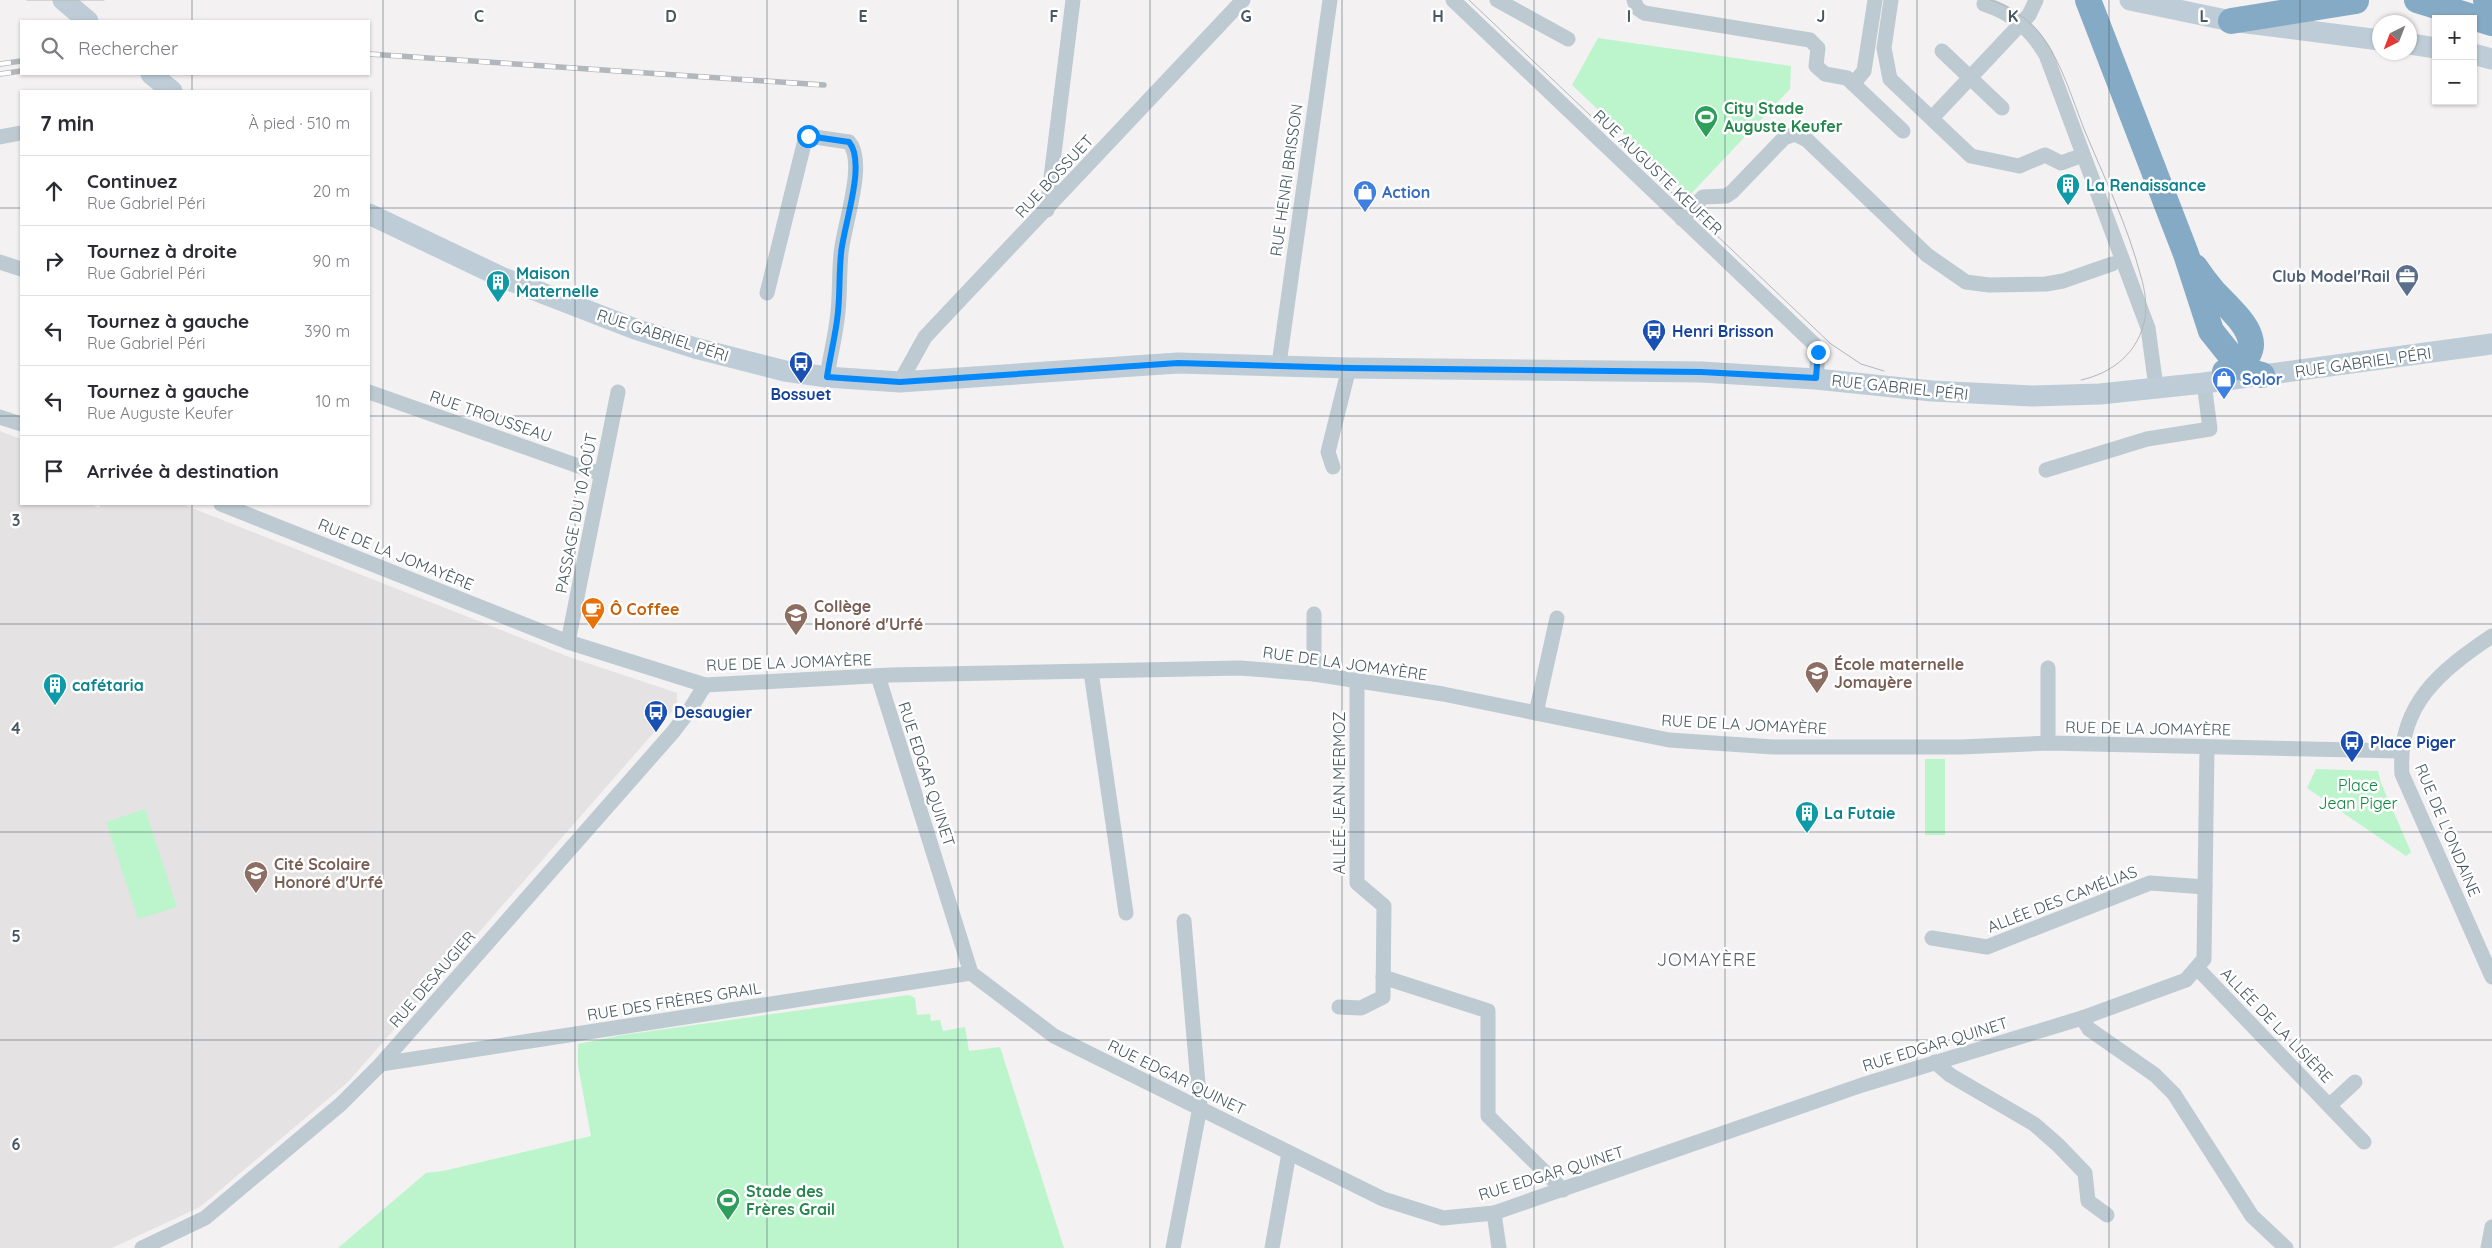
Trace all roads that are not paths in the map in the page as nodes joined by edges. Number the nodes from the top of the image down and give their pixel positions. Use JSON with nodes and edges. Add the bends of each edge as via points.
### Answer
{"nodes":[{"id":1,"x":63,"y":0,"type":"edge"},
{"id":2,"x":1073,"y":0,"type":"edge"},
{"id":3,"x":1243,"y":0,"type":"edge"},
{"id":4,"x":1330,"y":0,"type":"edge"},
{"id":5,"x":1453,"y":0,"type":"edge"},
{"id":6,"x":1497,"y":0,"type":"edge"},
{"id":7,"x":1634,"y":0,"type":"edge"},
{"id":8,"x":1875,"y":0,"type":"edge"},
{"id":9,"x":1890,"y":0,"type":"edge"},
{"id":10,"x":2036,"y":0,"type":"edge"},
{"id":11,"x":2088,"y":0,"type":"edge"},
{"id":12,"x":2130,"y":0,"type":"edge"},
{"id":13,"x":2417,"y":0,"type":"edge"},
{"id":14,"x":2486,"y":0,"type":"edge"},
{"id":15,"x":2356,"y":1,"type":"edge"},
{"id":16,"x":2492,"y":2,"type":"edge"},
{"id":17,"x":1984,"y":4,"type":"dead end"},
{"id":18,"x":87,"y":20,"type":"edge"},
{"id":19,"x":2231,"y":21,"type":"junction"},
{"id":20,"x":2021,"y":23,"type":"junction"},
{"id":21,"x":2492,"y":23,"type":"edge"},
{"id":22,"x":1568,"y":39,"type":"dead end"},
{"id":23,"x":2372,"y":39,"type":"edge"},
{"id":24,"x":2417,"y":45,"type":"edge"},
{"id":25,"x":2432,"y":47,"type":"edge"},
{"id":26,"x":1942,"y":51,"type":"dead end"},
{"id":27,"x":2477,"y":55,"type":"edge"},
{"id":28,"x":2492,"y":59,"type":"edge"},
{"id":29,"x":1970,"y":77,"type":"junction"},
{"id":30,"x":1854,"y":83,"type":"junction"},
{"id":31,"x":2002,"y":108,"type":"dead end"},
{"id":32,"x":1932,"y":118,"type":"junction"},
{"id":33,"x":1903,"y":131,"type":"dead end"},
{"id":34,"x":20,"y":133,"type":"edge"},
{"id":35,"x":0,"y":137,"type":"edge"},
{"id":36,"x":2083,"y":154,"type":"junction"},
{"id":37,"x":1047,"y":210,"type":"junction"},
{"id":38,"x":370,"y":214,"type":"edge"},
{"id":39,"x":1682,"y":219,"type":"junction"},
{"id":40,"x":0,"y":262,"type":"edge"},
{"id":41,"x":2112,"y":264,"type":"dead end"},
{"id":42,"x":20,"y":269,"type":"edge"},
{"id":43,"x":768,"y":293,"type":"dead end"},
{"id":44,"x":2492,"y":344,"type":"edge"},
{"id":45,"x":1278,"y":364,"type":"junction"},
{"id":46,"x":1350,"y":368,"type":"junction"},
{"id":47,"x":2233,"y":374,"type":"junction"},
{"id":48,"x":827,"y":377,"type":"junction"},
{"id":49,"x":1816,"y":378,"type":"junction"},
{"id":50,"x":900,"y":382,"type":"junction"},
{"id":51,"x":2166,"y":386,"type":"junction"},
{"id":52,"x":370,"y":392,"type":"edge"},
{"id":53,"x":618,"y":392,"type":"dead end"},
{"id":54,"x":0,"y":417,"type":"edge"},
{"id":55,"x":20,"y":424,"type":"edge"},
{"id":56,"x":1333,"y":467,"type":"dead end"},
{"id":57,"x":2046,"y":470,"type":"dead end"},
{"id":58,"x":601,"y":474,"type":"junction"},
{"id":59,"x":224,"y":505,"type":"edge"},
{"id":60,"x":1314,"y":614,"type":"dead end"},
{"id":61,"x":1557,"y":618,"type":"dead end"},
{"id":62,"x":2492,"y":636,"type":"edge"},
{"id":63,"x":568,"y":642,"type":"junction"},
{"id":64,"x":2048,"y":668,"type":"dead end"},
{"id":65,"x":1091,"y":672,"type":"junction"},
{"id":66,"x":1314,"y":674,"type":"junction"},
{"id":67,"x":878,"y":676,"type":"junction"},
{"id":68,"x":1357,"y":680,"type":"junction"},
{"id":69,"x":705,"y":685,"type":"junction"},
{"id":70,"x":1536,"y":713,"type":"junction"},
{"id":71,"x":2048,"y":743,"type":"junction"},
{"id":72,"x":2207,"y":747,"type":"junction"},
{"id":73,"x":2400,"y":751,"type":"junction"},
{"id":74,"x":2206,"y":887,"type":"junction"},
{"id":75,"x":1126,"y":913,"type":"dead end"},
{"id":76,"x":1184,"y":921,"type":"dead end"},
{"id":77,"x":1932,"y":938,"type":"dead end"},
{"id":78,"x":2198,"y":968,"type":"junction"},
{"id":79,"x":972,"y":973,"type":"junction"},
{"id":80,"x":1383,"y":977,"type":"junction"},
{"id":81,"x":2492,"y":977,"type":"edge"},
{"id":82,"x":1340,"y":1007,"type":"dead end"},
{"id":83,"x":2082,"y":1018,"type":"junction"},
{"id":84,"x":1935,"y":1062,"type":"junction"},
{"id":85,"x":381,"y":1064,"type":"junction"},
{"id":86,"x":2355,"y":1082,"type":"dead end"},
{"id":87,"x":2330,"y":1105,"type":"junction"},
{"id":88,"x":1200,"y":1107,"type":"junction"},
{"id":89,"x":2364,"y":1142,"type":"dead end"},
{"id":90,"x":1289,"y":1153,"type":"junction"},
{"id":91,"x":1563,"y":1190,"type":"junction"},
{"id":92,"x":1494,"y":1213,"type":"junction"},
{"id":93,"x":2107,"y":1215,"type":"dead end"},
{"id":94,"x":2492,"y":1227,"type":"edge"},
{"id":95,"x":142,"y":1248,"type":"edge"},
{"id":96,"x":1173,"y":1248,"type":"edge"},
{"id":97,"x":1272,"y":1248,"type":"edge"},
{"id":98,"x":1499,"y":1248,"type":"edge"},
{"id":99,"x":2286,"y":1248,"type":"edge"},
{"id":100,"x":2488,"y":1248,"type":"edge"}],
"edges":[{"from":1,"to":18,"type":"main road"},
{"from":2,"to":37,"type":"street"},
{"from":3,"to":37,"type":"street","name":"RUE BOSSUET"},
{"from":4,"to":45,"type":"street","name":"RUE HENRI BRISSON"},
{"from":5,"to":39,"type":"street","name":"RUE AUGUSTE KEUFER"},
{"from":6,"to":22,"type":"street"},
{"from":7,"to":30,"type":"street","via":[[1637,8],[1644,12],[1806,38],[1818,48],[1816,66],[1821,72],[1847,78]]},
{"from":8,"to":30,"type":"street","via":[[1864,71]]},
{"from":9,"to":32,"type":"street","via":[[1884,48],[1890,79]]},
{"from":10,"to":20,"type":"street"},
{"from":11,"to":47,"type":"highway","via":[[2186,254],[2211,331]]},
{"from":12,"to":19,"type":"main road"},
{"from":13,"to":21,"type":"highway"},
{"from":14,"to":16,"type":"highway"},
{"from":15,"to":19,"type":"highway"},
{"from":17,"to":20,"type":"street","via":[[2004,11]]},
{"from":19,"to":23,"type":"main road"},
{"from":20,"to":29,"type":"street"},
{"from":20,"to":36,"type":"street","via":[[2046,55]]},
{"from":24,"to":25,"type":"main road"},
{"from":26,"to":29,"type":"street"},
{"from":27,"to":28,"type":"main road"},
{"from":29,"to":31,"type":"street"},
{"from":29,"to":32,"type":"street"},
{"from":30,"to":33,"type":"street"},
{"from":32,"to":36,"type":"street","via":[[1971,156],[2019,166],[2045,155],[2061,163]]},
{"from":34,"to":35,"type":"street"},
{"from":36,"to":51,"type":"street","via":[[2148,328]]},
{"from":37,"to":50,"type":"street","name":"RUE BOSSUET","via":[[925,337]]},
{"from":38,"to":48,"type":"main road","name":"RUE GABRIEL PÉRI","via":[[501,277],[635,329],[785,371]]},
{"from":39,"to":41,"type":"street","via":[[1703,197],[1720,197],[1732,192],[1784,138],[1795,134],[1807,140],[1927,256],[1966,282],[2046,284]]},
{"from":39,"to":49,"type":"street","name":"RUE AUGUSTE KEUFER","via":[[1814,344],[1818,352]]},
{"from":40,"to":42,"type":"street"},
{"from":43,"to":48,"type":"street","via":[[808,136],[849,142],[854,148],[855,170],[840,255],[838,314]]},
{"from":44,"to":47,"type":"main road","name":"RUE GABRIEL PÉRI"},
{"from":45,"to":46,"type":"main road","name":"RUE GABRIEL PÉRI"},
{"from":45,"to":50,"type":"main road","name":"RUE GABRIEL PÉRI","via":[[1178,363]]},
{"from":46,"to":49,"type":"main road","name":"RUE GABRIEL PÉRI","via":[[1701,372]]},
{"from":46,"to":56,"type":"street","via":[[1328,452]]},
{"from":47,"to":51,"type":"main road","name":"RUE GABRIEL PÉRI"},
{"from":47,"to":57,"type":"street","via":[[2210,429],[2147,439]]},
{"from":48,"to":50,"type":"main road","name":"RUE GABRIEL PÉRI"},
{"from":49,"to":51,"type":"main road","name":"RUE GABRIEL PÉRI","via":[[1932,392],[1998,395],[2100,394]]},
{"from":52,"to":58,"type":"street","name":"RUE TROUSSEAU"},
{"from":53,"to":58,"type":"street","name":"PASSAGE DU 10 AOÛT"},
{"from":54,"to":55,"type":"street"},
{"from":58,"to":63,"type":"street","name":"PASSAGE DU 10 AOÛT"},
{"from":59,"to":63,"type":"street","name":"RUE DE LA JOMAYÈRE"},
{"from":60,"to":66,"type":"street"},
{"from":61,"to":70,"type":"street"},
{"from":62,"to":73,"type":"street","via":[[2462,656],[2419,699]]},
{"from":63,"to":69,"type":"street","name":"RUE DE LA JOMAYÈRE"},
{"from":64,"to":71,"type":"street"},
{"from":65,"to":66,"type":"street","name":"RUE DE LA JOMAYÈRE","via":[[1240,668]]},
{"from":65,"to":67,"type":"street","name":"RUE DE LA JOMAYÈRE"},
{"from":65,"to":75,"type":"street"},
{"from":66,"to":68,"type":"street","name":"RUE DE LA JOMAYÈRE"},
{"from":67,"to":69,"type":"street","name":"RUE DE LA JOMAYÈRE"},
{"from":67,"to":79,"type":"street","name":"RUE EDGAR QUINET"},
{"from":68,"to":70,"type":"street","name":"RUE DE LA JOMAYÈRE"},
{"from":68,"to":80,"type":"street","name":"ALLÉE JEAN MERMOZ","via":[[1357,883],[1384,906]]},
{"from":69,"to":85,"type":"street","name":"RUE DESAUGIER","via":[[690,712],[673,732]]},
{"from":70,"to":71,"type":"street","name":"RUE DE LA JOMAYÈRE","via":[[1669,740],[1773,747],[1961,748]]},
{"from":71,"to":72,"type":"street","name":"RUE DE LA JOMAYÈRE"},
{"from":72,"to":73,"type":"street","name":"RUE DE LA JOMAYÈRE"},
{"from":72,"to":74,"type":"street"},
{"from":73,"to":81,"type":"street","name":"RUE DE L'ONDAINE","via":[[2402,774]]},
{"from":74,"to":77,"type":"street","name":"ALLÉE DES CAMÉLIAS","via":[[2150,883],[1987,946]]},
{"from":74,"to":78,"type":"street","via":[[2204,959]]},
{"from":76,"to":88,"type":"street"},
{"from":78,"to":83,"type":"street","name":"RUE EDGAR QUINET","via":[[2186,980]]},
{"from":78,"to":87,"type":"street","name":"ALLÉE DE LA LISIÈRE"},
{"from":79,"to":85,"type":"street","name":"RUE DES FRÈRES GRAIL"},
{"from":79,"to":88,"type":"street","name":"RUE EDGAR QUINET","via":[[1054,1036]]},
{"from":80,"to":82,"type":"street","name":"ALLÉE JEAN MERMOZ","via":[[1383,998],[1361,1008]]},
{"from":80,"to":91,"type":"street","via":[[1488,1011],[1488,1116]]},
{"from":83,"to":84,"type":"street","name":"RUE EDGAR QUINET"},
{"from":83,"to":99,"type":"street","via":[[2088,1029],[2155,1075],[2174,1094],[2252,1216]]},
{"from":84,"to":91,"type":"street","name":"RUE EDGAR QUINET"},
{"from":84,"to":93,"type":"street","via":[[2034,1124],[2058,1145],[2085,1173],[2088,1201]]},
{"from":85,"to":95,"type":"street","name":"RUE DESAUGIER","via":[[342,1104],[205,1218]]},
{"from":86,"to":87,"type":"street","name":"ALLÉE DE LA LISIÈRE"},
{"from":87,"to":89,"type":"street","name":"ALLÉE DE LA LISIÈRE"},
{"from":88,"to":90,"type":"street","name":"RUE EDGAR QUINET"},
{"from":88,"to":96,"type":"street"},
{"from":90,"to":92,"type":"street","name":"RUE EDGAR QUINET","via":[[1383,1200],[1443,1218]]},
{"from":90,"to":97,"type":"street"},
{"from":91,"to":92,"type":"street","name":"RUE EDGAR QUINET"},
{"from":92,"to":98,"type":"street"},
{"from":94,"to":100,"type":"street"}]}
